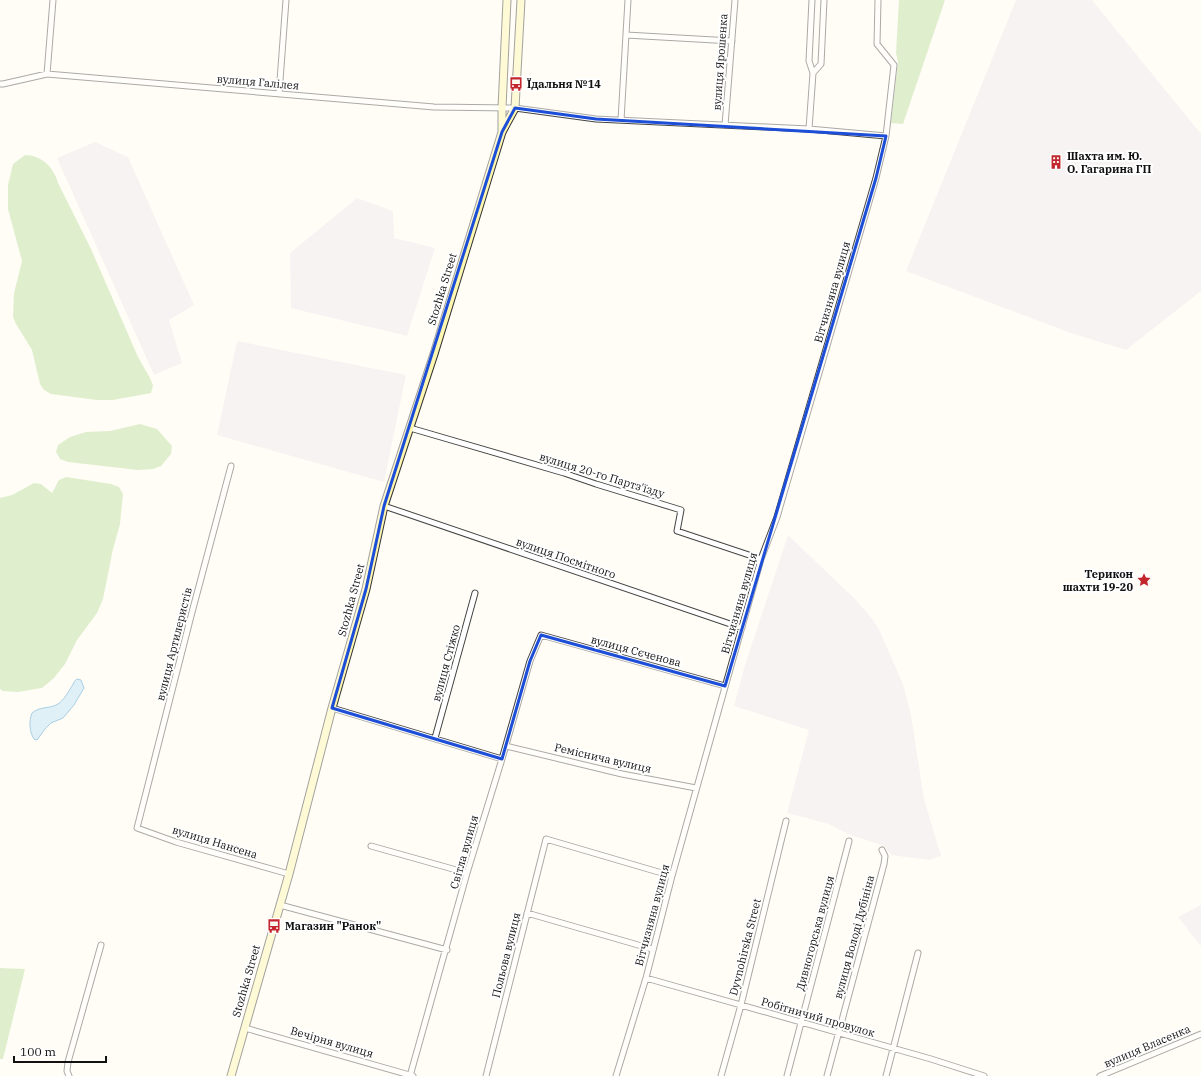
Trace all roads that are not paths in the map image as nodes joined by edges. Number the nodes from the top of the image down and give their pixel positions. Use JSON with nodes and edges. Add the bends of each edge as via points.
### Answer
{"nodes":[{"id":1,"x":53,"y":0,"type":"edge"},
{"id":2,"x":286,"y":0,"type":"edge"},
{"id":3,"x":507,"y":0,"type":"edge"},
{"id":4,"x":521,"y":0,"type":"edge"},
{"id":5,"x":628,"y":0,"type":"edge"},
{"id":6,"x":735,"y":0,"type":"edge"},
{"id":7,"x":812,"y":0,"type":"edge"},
{"id":8,"x":824,"y":0,"type":"edge"},
{"id":9,"x":878,"y":0,"type":"edge"},
{"id":10,"x":626,"y":35,"type":"junction"},
{"id":11,"x":732,"y":41,"type":"junction"},
{"id":12,"x":813,"y":73,"type":"junction"},
{"id":13,"x":47,"y":74,"type":"junction"},
{"id":14,"x":0,"y":84,"type":"edge"},
{"id":15,"x":280,"y":94,"type":"junction"},
{"id":16,"x":502,"y":108,"type":"junction"},
{"id":17,"x":515,"y":108,"type":"junction"},
{"id":18,"x":621,"y":120,"type":"junction"},
{"id":19,"x":725,"y":125,"type":"junction"},
{"id":20,"x":809,"y":129,"type":"junction"},
{"id":21,"x":502,"y":132,"type":"junction"},
{"id":22,"x":886,"y":136,"type":"junction"},
{"id":23,"x":410,"y":428,"type":"junction"},
{"id":24,"x":231,"y":466,"type":"dead end"},
{"id":25,"x":384,"y":506,"type":"junction"},
{"id":26,"x":761,"y":559,"type":"junction"},
{"id":27,"x":475,"y":593,"type":"dead end"},
{"id":28,"x":742,"y":628,"type":"junction"},
{"id":29,"x":542,"y":635,"type":"joint"},
{"id":30,"x":725,"y":686,"type":"junction"},
{"id":31,"x":332,"y":708,"type":"junction"},
{"id":32,"x":435,"y":738,"type":"junction"},
{"id":33,"x":506,"y":746,"type":"junction"},
{"id":34,"x":502,"y":759,"type":"junction"},
{"id":35,"x":696,"y":788,"type":"junction"},
{"id":36,"x":786,"y":821,"type":"dead end"},
{"id":37,"x":137,"y":828,"type":"joint"},
{"id":38,"x":849,"y":841,"type":"dead end"},
{"id":39,"x":370,"y":846,"type":"dead end"},
{"id":40,"x":882,"y":850,"type":"dead end"},
{"id":41,"x":468,"y":873,"type":"junction"},
{"id":42,"x":289,"y":874,"type":"junction"},
{"id":43,"x":672,"y":876,"type":"junction"},
{"id":44,"x":280,"y":905,"type":"junction"},
{"id":45,"x":527,"y":913,"type":"junction"},
{"id":46,"x":101,"y":945,"type":"dead end"},
{"id":47,"x":652,"y":949,"type":"junction"},
{"id":48,"x":447,"y":950,"type":"junction"},
{"id":49,"x":918,"y":954,"type":"dead end"},
{"id":50,"x":646,"y":978,"type":"junction"},
{"id":51,"x":741,"y":1005,"type":"junction"},
{"id":52,"x":801,"y":1023,"type":"junction"},
{"id":53,"x":245,"y":1028,"type":"junction"},
{"id":54,"x":838,"y":1034,"type":"junction"},
{"id":55,"x":1201,"y":1034,"type":"edge"},
{"id":56,"x":893,"y":1049,"type":"junction"},
{"id":57,"x":69,"y":1076,"type":"edge"},
{"id":58,"x":231,"y":1076,"type":"edge"},
{"id":59,"x":411,"y":1076,"type":"edge"},
{"id":60,"x":486,"y":1076,"type":"edge"},
{"id":61,"x":616,"y":1076,"type":"edge"},
{"id":62,"x":721,"y":1076,"type":"edge"},
{"id":63,"x":787,"y":1076,"type":"edge"},
{"id":64,"x":827,"y":1076,"type":"edge"},
{"id":65,"x":886,"y":1076,"type":"edge"},
{"id":66,"x":984,"y":1076,"type":"edge"},
{"id":67,"x":1100,"y":1076,"type":"edge"}],
"edges":[{"from":1,"to":13,"type":"street"},
{"from":2,"to":15,"type":"street"},
{"from":3,"to":16,"type":"street","name":"Stozhka Street"},
{"from":4,"to":17,"type":"street","name":"Stozhka Street"},
{"from":5,"to":10,"type":"street"},
{"from":6,"to":11,"type":"street","name":"вулиця Ярошенка"},
{"from":7,"to":12,"type":"street","via":[[809,62]]},
{"from":8,"to":12,"type":"street","via":[[821,64]]},
{"from":9,"to":22,"type":"street","name":"Вітчизняна вулиця","via":[[876,44],[894,65]]},
{"from":10,"to":11,"type":"street"},
{"from":10,"to":18,"type":"street"},
{"from":11,"to":19,"type":"street","name":"вулиця Ярошенка"},
{"from":12,"to":20,"type":"street"},
{"from":13,"to":14,"type":"street","name":"вулиця Галілея"},
{"from":13,"to":15,"type":"street","name":"вулиця Галілея"},
{"from":15,"to":16,"type":"street","name":"вулиця Галілея","via":[[434,107]]},
{"from":16,"to":17,"type":"street","name":"вулиця Галілея"},
{"from":16,"to":21,"type":"street","name":"Stozhka Street"},
{"from":17,"to":18,"type":"street","name":"вулиця Галілея"},
{"from":17,"to":21,"type":"street","name":"Stozhka Street"},
{"from":18,"to":19,"type":"street","name":"вулиця Галілея"},
{"from":19,"to":20,"type":"street","name":"вулиця Галілея"},
{"from":20,"to":22,"type":"street","name":"вулиця Галілея"},
{"from":21,"to":23,"type":"street","name":"Stozhka Street"},
{"from":22,"to":26,"type":"street","name":"Вітчизняна вулиця","via":[[777,517]]},
{"from":23,"to":25,"type":"street","name":"Stozhka Street"},
{"from":23,"to":26,"type":"street","name":"вулиця 20-го Партз'їзду","via":[[681,510],[677,531]]},
{"from":24,"to":37,"type":"street","name":"вулиця Артилеристів"},
{"from":25,"to":28,"type":"street","name":"вулиця Посмітного"},
{"from":25,"to":31,"type":"street","name":"Stozhka Street","via":[[366,590]]},
{"from":26,"to":28,"type":"street","name":"Вітчизняна вулиця"},
{"from":27,"to":32,"type":"street","name":"вулиця Стіжко"},
{"from":28,"to":30,"type":"street","name":"Вітчизняна вулиця"},
{"from":29,"to":30,"type":"street","name":"вулиця Сєченова"},
{"from":29,"to":33,"type":"street","name":"Світла вулиця","via":[[530,661]]},
{"from":30,"to":35,"type":"street","name":"Вітчизняна вулиця"},
{"from":31,"to":32,"type":"street"},
{"from":31,"to":42,"type":"street","name":"Stozhka Street"},
{"from":32,"to":34,"type":"street"},
{"from":33,"to":34,"type":"street","name":"Світла вулиця"},
{"from":33,"to":35,"type":"street","name":"Реміснича вулиця","via":[[622,774]]},
{"from":34,"to":41,"type":"street","name":"Світла вулиця"},
{"from":35,"to":43,"type":"street","name":"Вітчизняна вулиця"},
{"from":36,"to":51,"type":"street","name":"Dyvnohirska Street"},
{"from":37,"to":42,"type":"street","name":"вулиця Нансена","via":[[176,842]]},
{"from":38,"to":52,"type":"street","name":"Дивногорська вулиця"},
{"from":39,"to":41,"type":"street"},
{"from":40,"to":54,"type":"street","name":"вулиця Володі Дубініна","via":[[885,856],[884,864]]},
{"from":41,"to":48,"type":"street","name":"Світла вулиця"},
{"from":42,"to":44,"type":"street","name":"Stozhka Street"},
{"from":43,"to":45,"type":"street","name":"Польова вулиця","via":[[546,839]]},
{"from":43,"to":47,"type":"street","name":"Вітчизняна вулиця"},
{"from":44,"to":48,"type":"street"},
{"from":44,"to":53,"type":"street","name":"Stozhka Street"},
{"from":45,"to":47,"type":"street"},
{"from":45,"to":60,"type":"street","name":"Польова вулиця"},
{"from":46,"to":57,"type":"street","via":[[68,1062]]},
{"from":47,"to":50,"type":"street","name":"Вітчизняна вулиця"},
{"from":48,"to":59,"type":"street","name":"Світла вулиця"},
{"from":49,"to":56,"type":"street"},
{"from":50,"to":51,"type":"street","name":"Робітничий провулок"},
{"from":50,"to":61,"type":"street","name":"Вітчизняна вулиця"},
{"from":51,"to":52,"type":"street","name":"Робітничий провулок"},
{"from":51,"to":62,"type":"street","name":"Dyvnohirska Street"},
{"from":52,"to":54,"type":"street","name":"Робітничий провулок"},
{"from":52,"to":63,"type":"street","name":"Дивногорська вулиця"},
{"from":53,"to":58,"type":"street","name":"Stozhka Street"},
{"from":53,"to":59,"type":"street","name":"Вечірня вулиця"},
{"from":54,"to":56,"type":"street","name":"Робітничий провулок"},
{"from":54,"to":64,"type":"street","name":"вулиця Володі Дубініна"},
{"from":55,"to":67,"type":"street","name":"вулиця Власенка"},
{"from":56,"to":65,"type":"street"},
{"from":56,"to":66,"type":"street","name":"Робітничий провулок"}]}
